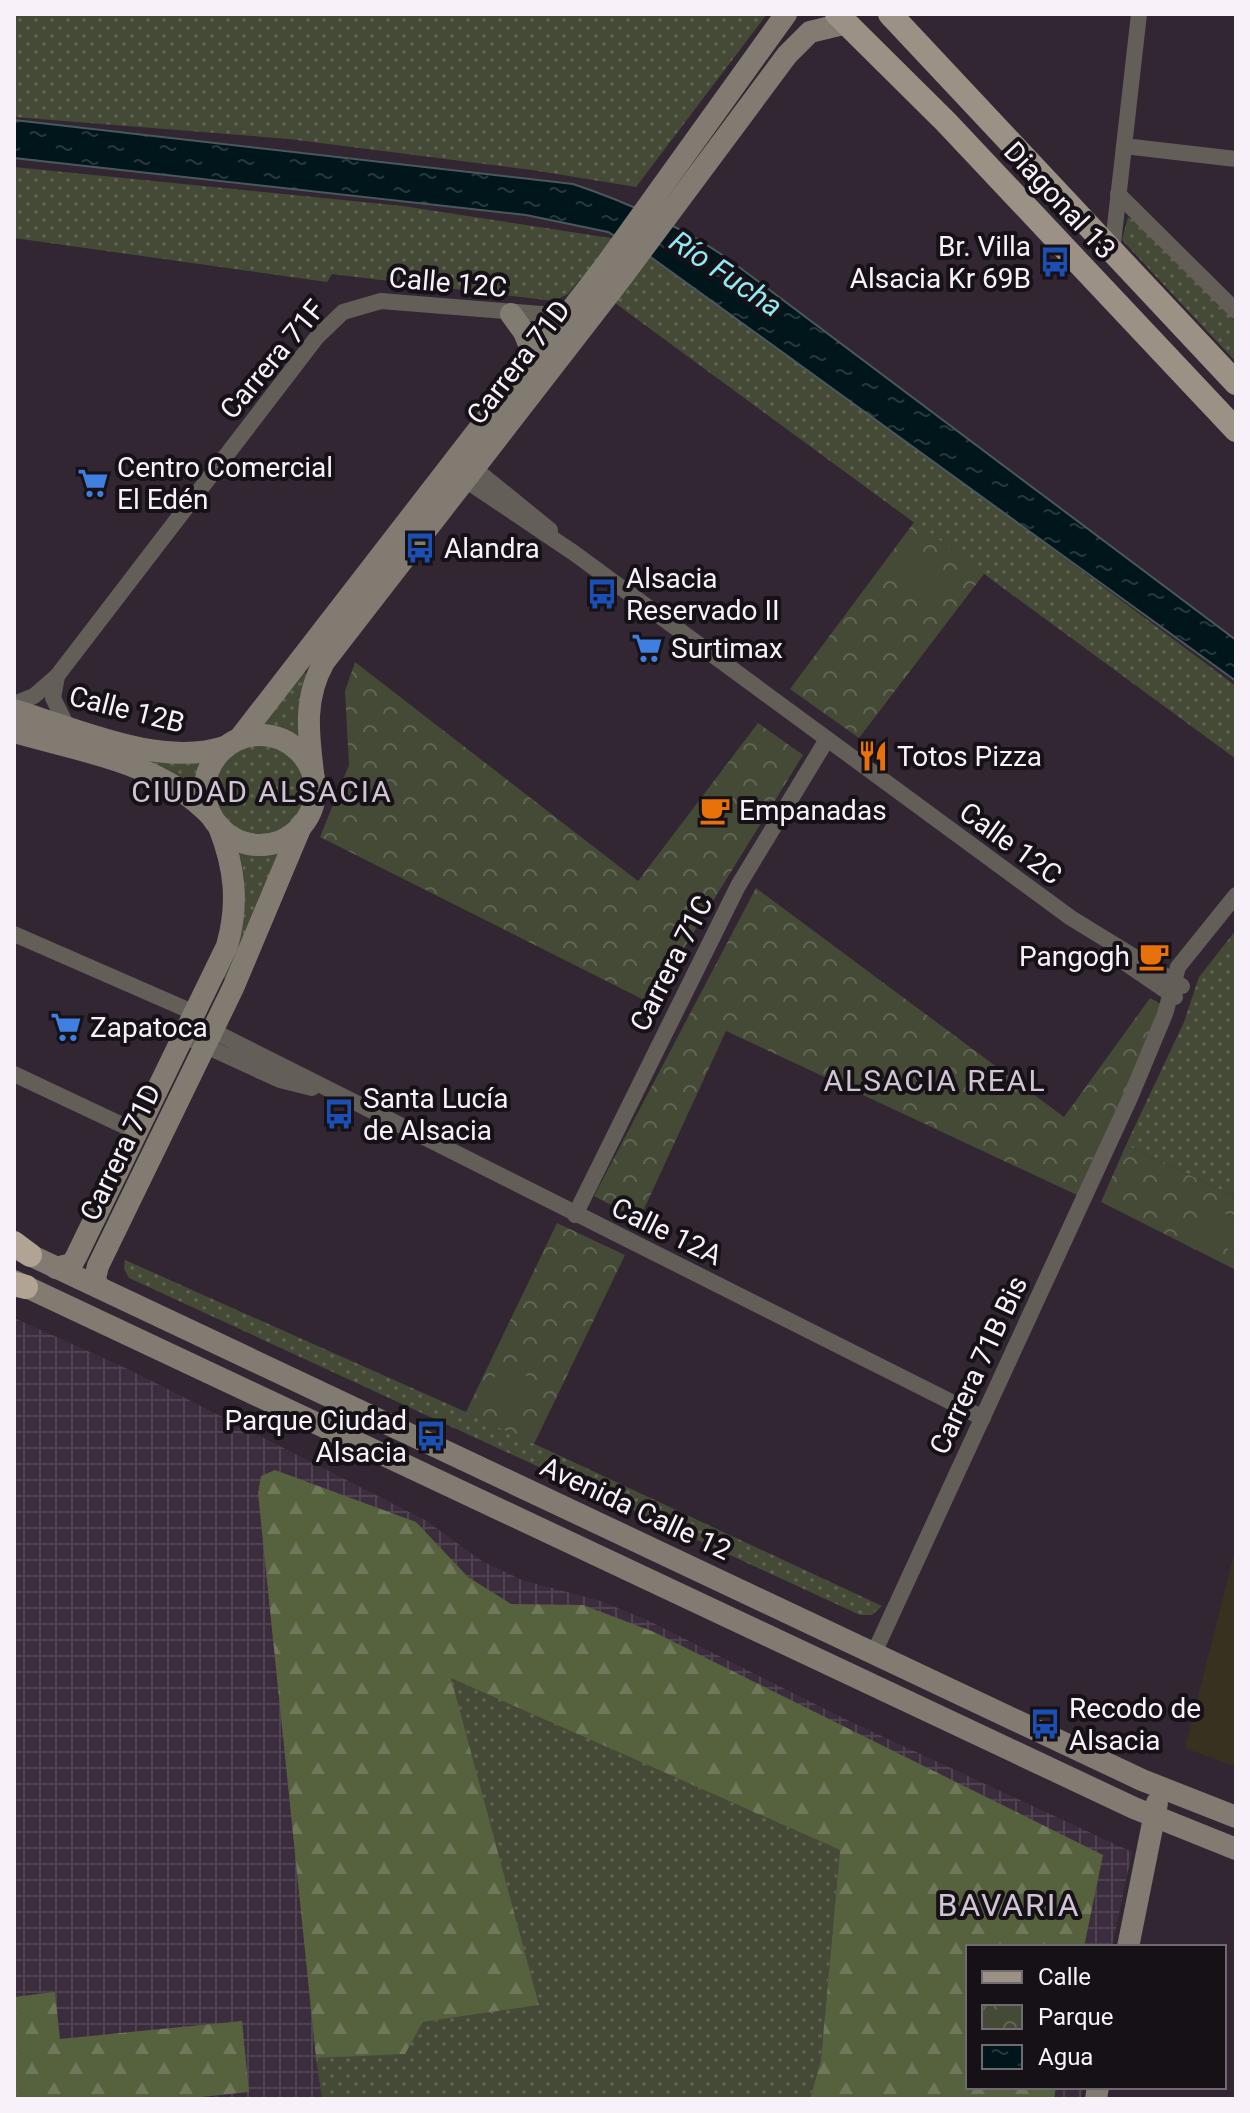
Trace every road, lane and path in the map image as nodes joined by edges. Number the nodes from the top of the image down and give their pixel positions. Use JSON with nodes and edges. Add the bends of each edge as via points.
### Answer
{"nodes":[{"id":1,"x":786,"y":14,"type":"edge"},
{"id":2,"x":890,"y":14,"type":"edge"},
{"id":3,"x":1139,"y":14,"type":"edge"},
{"id":4,"x":842,"y":19,"type":"edge"},
{"id":5,"x":1124,"y":146,"type":"junction"},
{"id":6,"x":1236,"y":159,"type":"edge"},
{"id":7,"x":1118,"y":194,"type":"junction"},
{"id":8,"x":669,"y":196,"type":"junction"},
{"id":9,"x":1112,"y":252,"type":"junction"},
{"id":10,"x":353,"y":306,"type":"joint"},
{"id":11,"x":1236,"y":311,"type":"edge"},
{"id":12,"x":511,"y":314,"type":"junction"},
{"id":13,"x":574,"y":322,"type":"junction"},
{"id":14,"x":534,"y":357,"type":"junction"},
{"id":15,"x":1236,"y":383,"type":"edge"},
{"id":16,"x":1236,"y":430,"type":"edge"},
{"id":17,"x":462,"y":468,"type":"junction"},
{"id":18,"x":57,"y":676,"type":"junction"},
{"id":19,"x":14,"y":707,"type":"edge"},
{"id":20,"x":67,"y":726,"type":"junction"},
{"id":21,"x":14,"y":732,"type":"edge"},
{"id":22,"x":826,"y":741,"type":"junction"},
{"id":23,"x":233,"y":743,"type":"junction"},
{"id":24,"x":314,"y":781,"type":"junction"},
{"id":25,"x":216,"y":822,"type":"junction"},
{"id":26,"x":302,"y":824,"type":"junction"},
{"id":27,"x":1236,"y":895,"type":"edge"},
{"id":28,"x":1236,"y":903,"type":"edge"},
{"id":29,"x":14,"y":934,"type":"edge"},
{"id":30,"x":1175,"y":989,"type":"junction"},
{"id":31,"x":190,"y":1023,"type":"junction"},
{"id":32,"x":209,"y":1038,"type":"junction"},
{"id":33,"x":14,"y":1074,"type":"edge"},
{"id":34,"x":137,"y":1132,"type":"junction"},
{"id":35,"x":575,"y":1215,"type":"junction"},
{"id":36,"x":19,"y":1249,"type":"edge"},
{"id":37,"x":56,"y":1268,"type":"junction"},
{"id":38,"x":18,"y":1284,"type":"edge"},
{"id":39,"x":98,"y":1287,"type":"junction"},
{"id":40,"x":983,"y":1418,"type":"junction"},
{"id":41,"x":600,"y":1524,"type":"junction"},
{"id":42,"x":586,"y":1551,"type":"junction"},
{"id":43,"x":874,"y":1653,"type":"junction"},
{"id":44,"x":1161,"y":1787,"type":"junction"},
{"id":45,"x":1155,"y":1817,"type":"junction"},
{"id":46,"x":1236,"y":1817,"type":"edge"},
{"id":47,"x":1236,"y":1849,"type":"edge"},
{"id":48,"x":1128,"y":1945,"type":"edge"}],
"edges":[{"from":1,"to":8,"type":"street","name":"Carrera 71D"},
{"from":2,"to":9,"type":"main road","name":"Diagonal 13"},
{"from":3,"to":5,"type":"street"},
{"from":4,"to":8,"type":"street","name":"Carrera 71D","via":[[799,41]]},
{"from":4,"to":16,"type":"main road","name":"Diagonal 13"},
{"from":5,"to":6,"type":"street"},
{"from":5,"to":7,"type":"street"},
{"from":7,"to":9,"type":"street"},
{"from":7,"to":11,"type":"street"},
{"from":8,"to":13,"type":"street","name":"Carrera 71D"},
{"from":9,"to":15,"type":"main road","name":"Diagonal 13"},
{"from":10,"to":12,"type":"street","name":"Calle 12C","via":[[381,301]]},
{"from":10,"to":18,"type":"street","name":"Carrera 71F","via":[[317,337]]},
{"from":12,"to":13,"type":"street","name":"Calle 12C"},
{"from":12,"to":14,"type":"street"},
{"from":13,"to":14,"type":"street","name":"Carrera 71D"},
{"from":13,"to":17,"type":"street","name":"Carrera 71D"},
{"from":14,"to":17,"type":"street","name":"Carrera 71D"},
{"from":17,"to":22,"type":"street","name":"Calle 12C"},
{"from":17,"to":23,"type":"street","name":"Carrera 71D"},
{"from":17,"to":24,"type":"street","name":"Carrera 71D","via":[[316,677],[308,720]]},
{"from":18,"to":19,"type":"street","name":"Carrera 71F"},
{"from":18,"to":20,"type":"street","via":[[53,698]]},
{"from":19,"to":20,"type":"street","name":"Calle 12B"},
{"from":20,"to":23,"type":"street","name":"Calle 12B","via":[[180,755]]},
{"from":21,"to":25,"type":"street","name":"Calle 12B","via":[[162,777],[188,793]]},
{"from":22,"to":30,"type":"street","name":"Calle 12C"},
{"from":22,"to":35,"type":"street","name":"Carrera 71C","via":[[738,886]]},
{"from":23,"to":24,"type":"street","via":[[268,735],[286,742],[302,754]]},
{"from":23,"to":25,"type":"street","via":[[206,779],[207,805]]},
{"from":24,"to":26,"type":"street","via":[[312,807]]},
{"from":25,"to":26,"type":"street","via":[[236,839],[256,844],[276,842]]},
{"from":25,"to":31,"type":"street","name":"Carrera 71D","via":[[230,859],[236,902],[227,946]]},
{"from":26,"to":32,"type":"street","name":"Carrera 71D"},
{"from":27,"to":30,"type":"street","name":"Carrera 71B Bis","via":[[1186,955]]},
{"from":28,"to":30,"type":"street","name":"Carrera 71B Bis"},
{"from":29,"to":31,"type":"street","name":"Calle 12A"},
{"from":30,"to":40,"type":"street","name":"Carrera 71B Bis"},
{"from":31,"to":32,"type":"street","name":"Calle 12A"},
{"from":31,"to":34,"type":"street","name":"Carrera 71D"},
{"from":32,"to":35,"type":"street","name":"Calle 12A","via":[[280,1080],[329,1092]]},
{"from":32,"to":39,"type":"street","name":"Carrera 71D","via":[[98,1266]]},
{"from":33,"to":34,"type":"street"},
{"from":34,"to":37,"type":"street","name":"Carrera 71D","via":[[72,1264]]},
{"from":35,"to":40,"type":"street","name":"Calle 12A"},
{"from":36,"to":37,"type":"street","name":"Avenida Calle 12"},
{"from":37,"to":39,"type":"street","name":"Avenida Calle 12"},
{"from":38,"to":42,"type":"street"},
{"from":39,"to":41,"type":"street","name":"Avenida Calle 12"},
{"from":40,"to":43,"type":"street","name":"Carrera 71B Bis"},
{"from":41,"to":42,"type":"street"},
{"from":41,"to":43,"type":"street","name":"Avenida Calle 12"},
{"from":42,"to":45,"type":"street"},
{"from":43,"to":44,"type":"street","name":"Avenida Calle 12"},
{"from":44,"to":45,"type":"street"},
{"from":44,"to":46,"type":"street","name":"Avenida Calle 12"},
{"from":45,"to":47,"type":"street"},
{"from":45,"to":48,"type":"street"}]}
